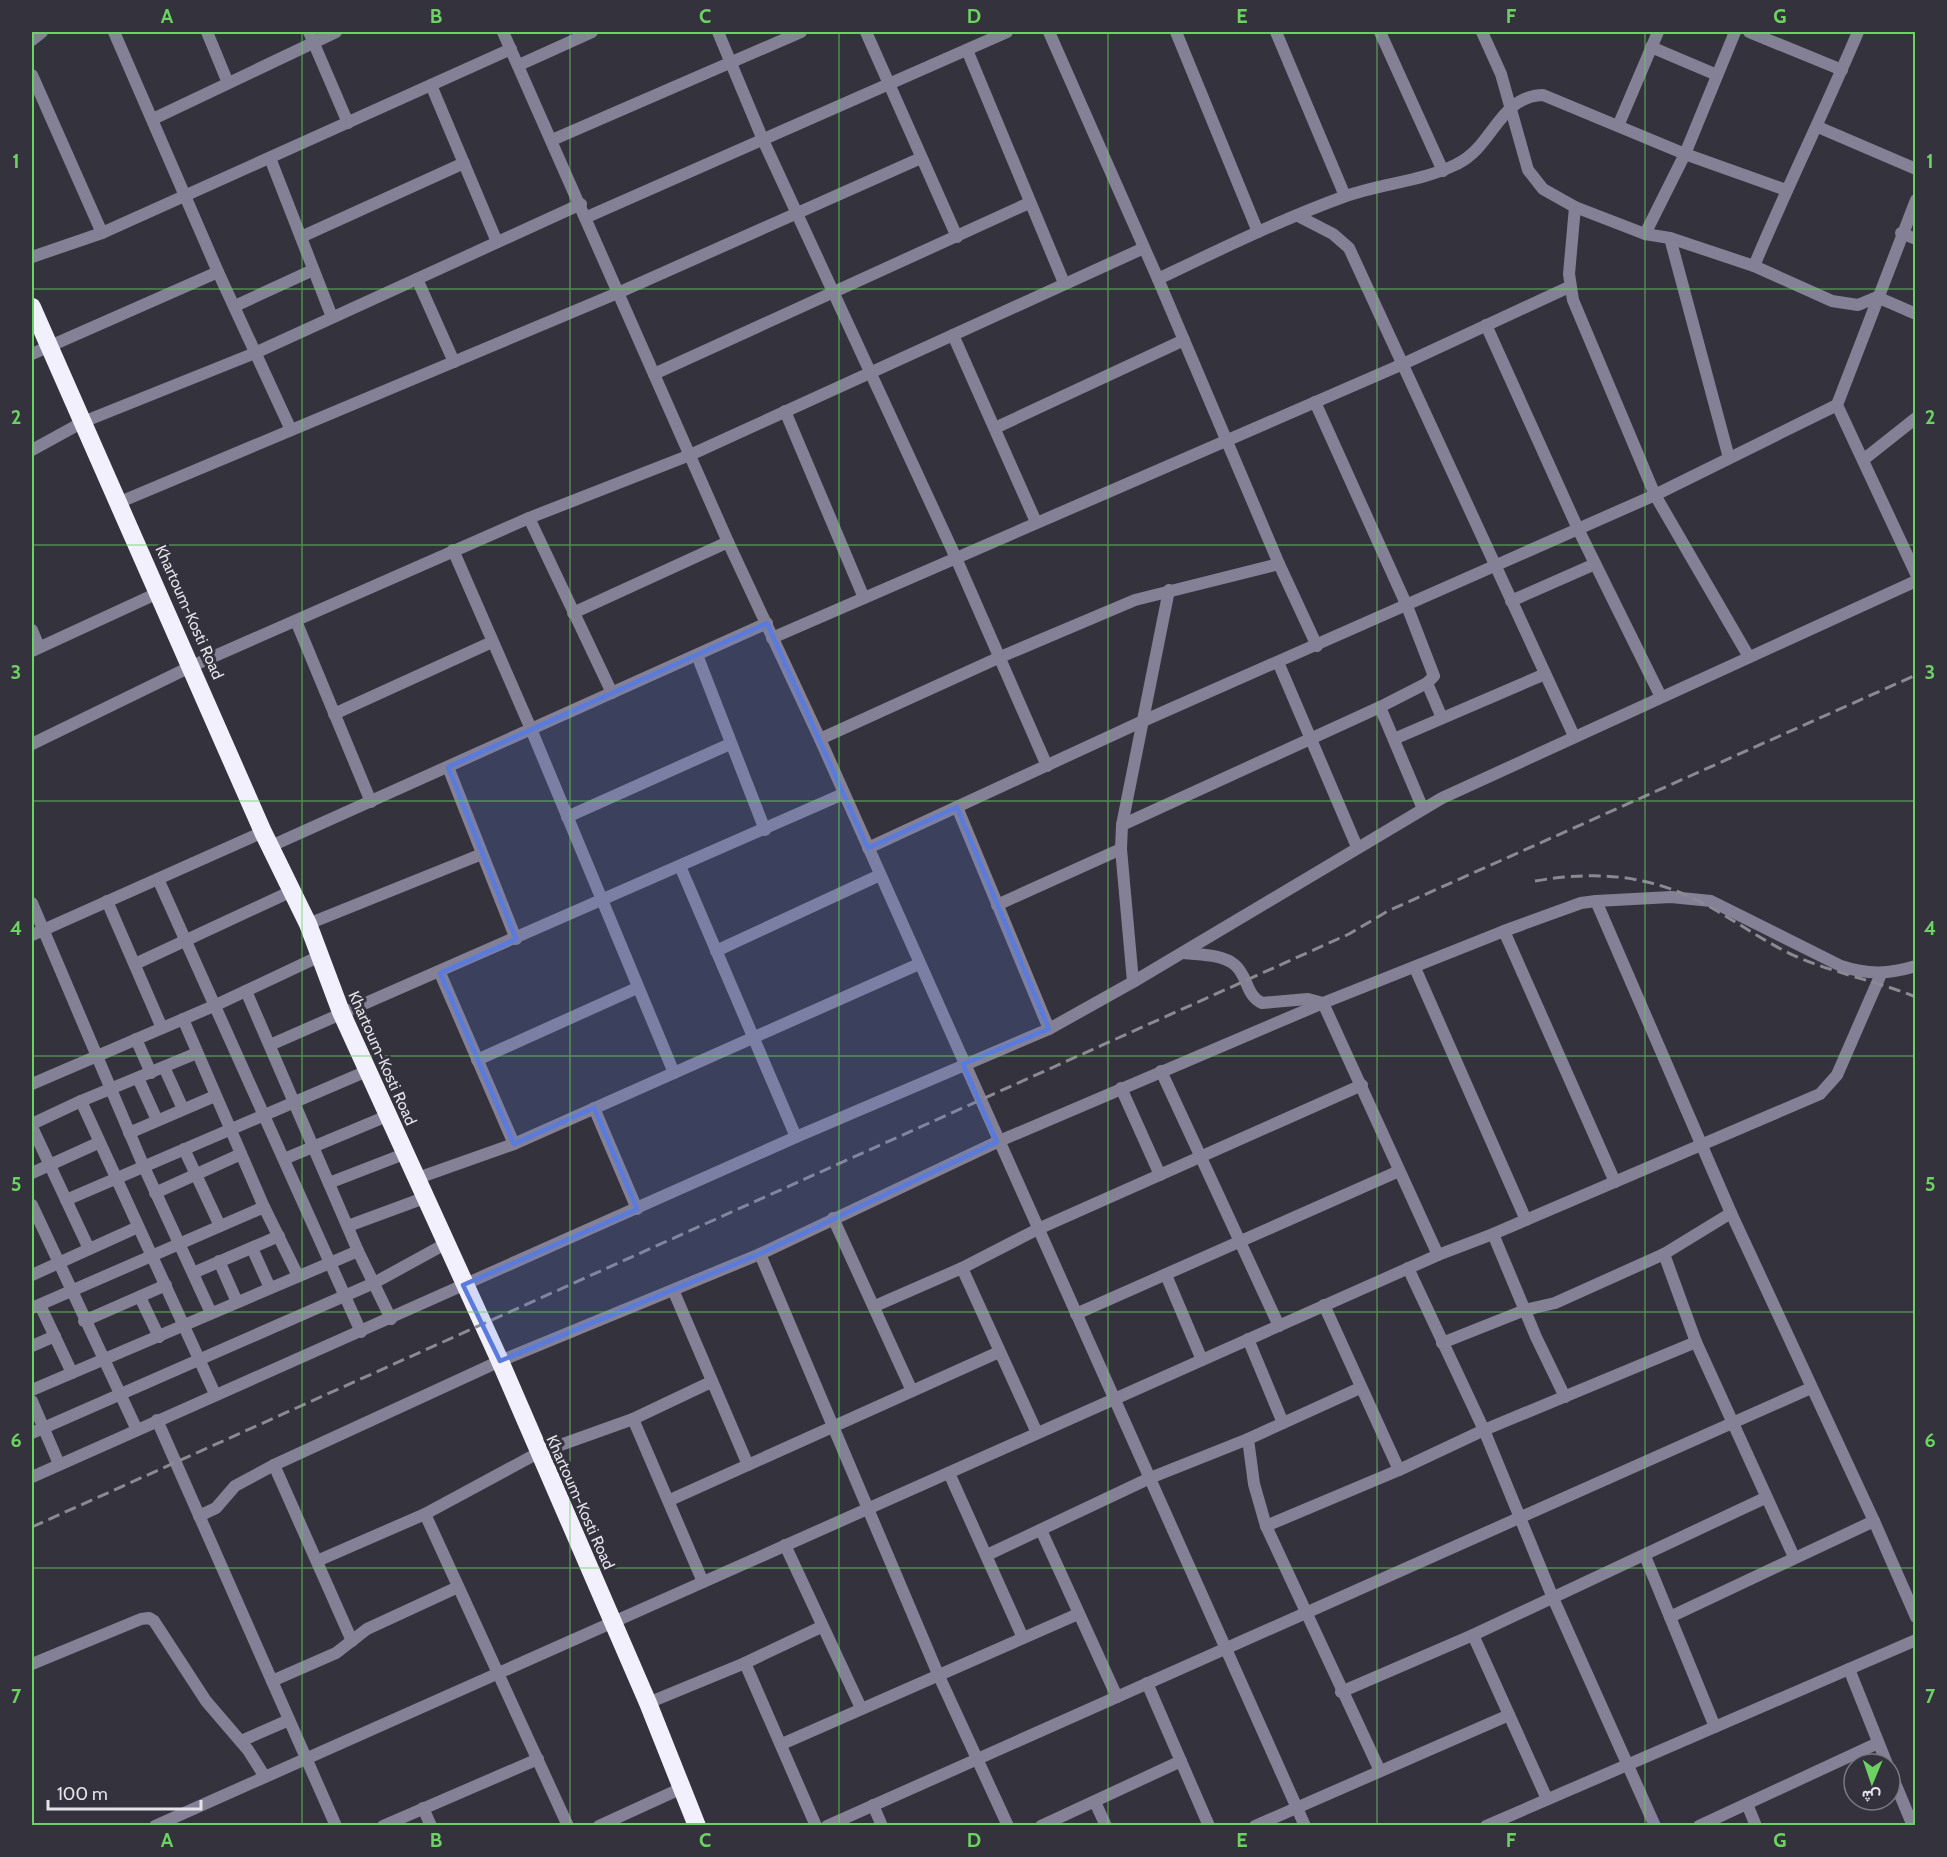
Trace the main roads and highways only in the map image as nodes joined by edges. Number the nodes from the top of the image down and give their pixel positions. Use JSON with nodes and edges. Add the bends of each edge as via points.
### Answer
{"nodes":[{"id":1,"x":32,"y":307,"type":"edge"},
{"id":2,"x":697,"y":1826,"type":"edge"}],
"edges":[{"from":1,"to":2,"type":"highway","name":"Khartoum-Kosti Road","via":[[308,924],[367,1071],[500,1361]]}]}
